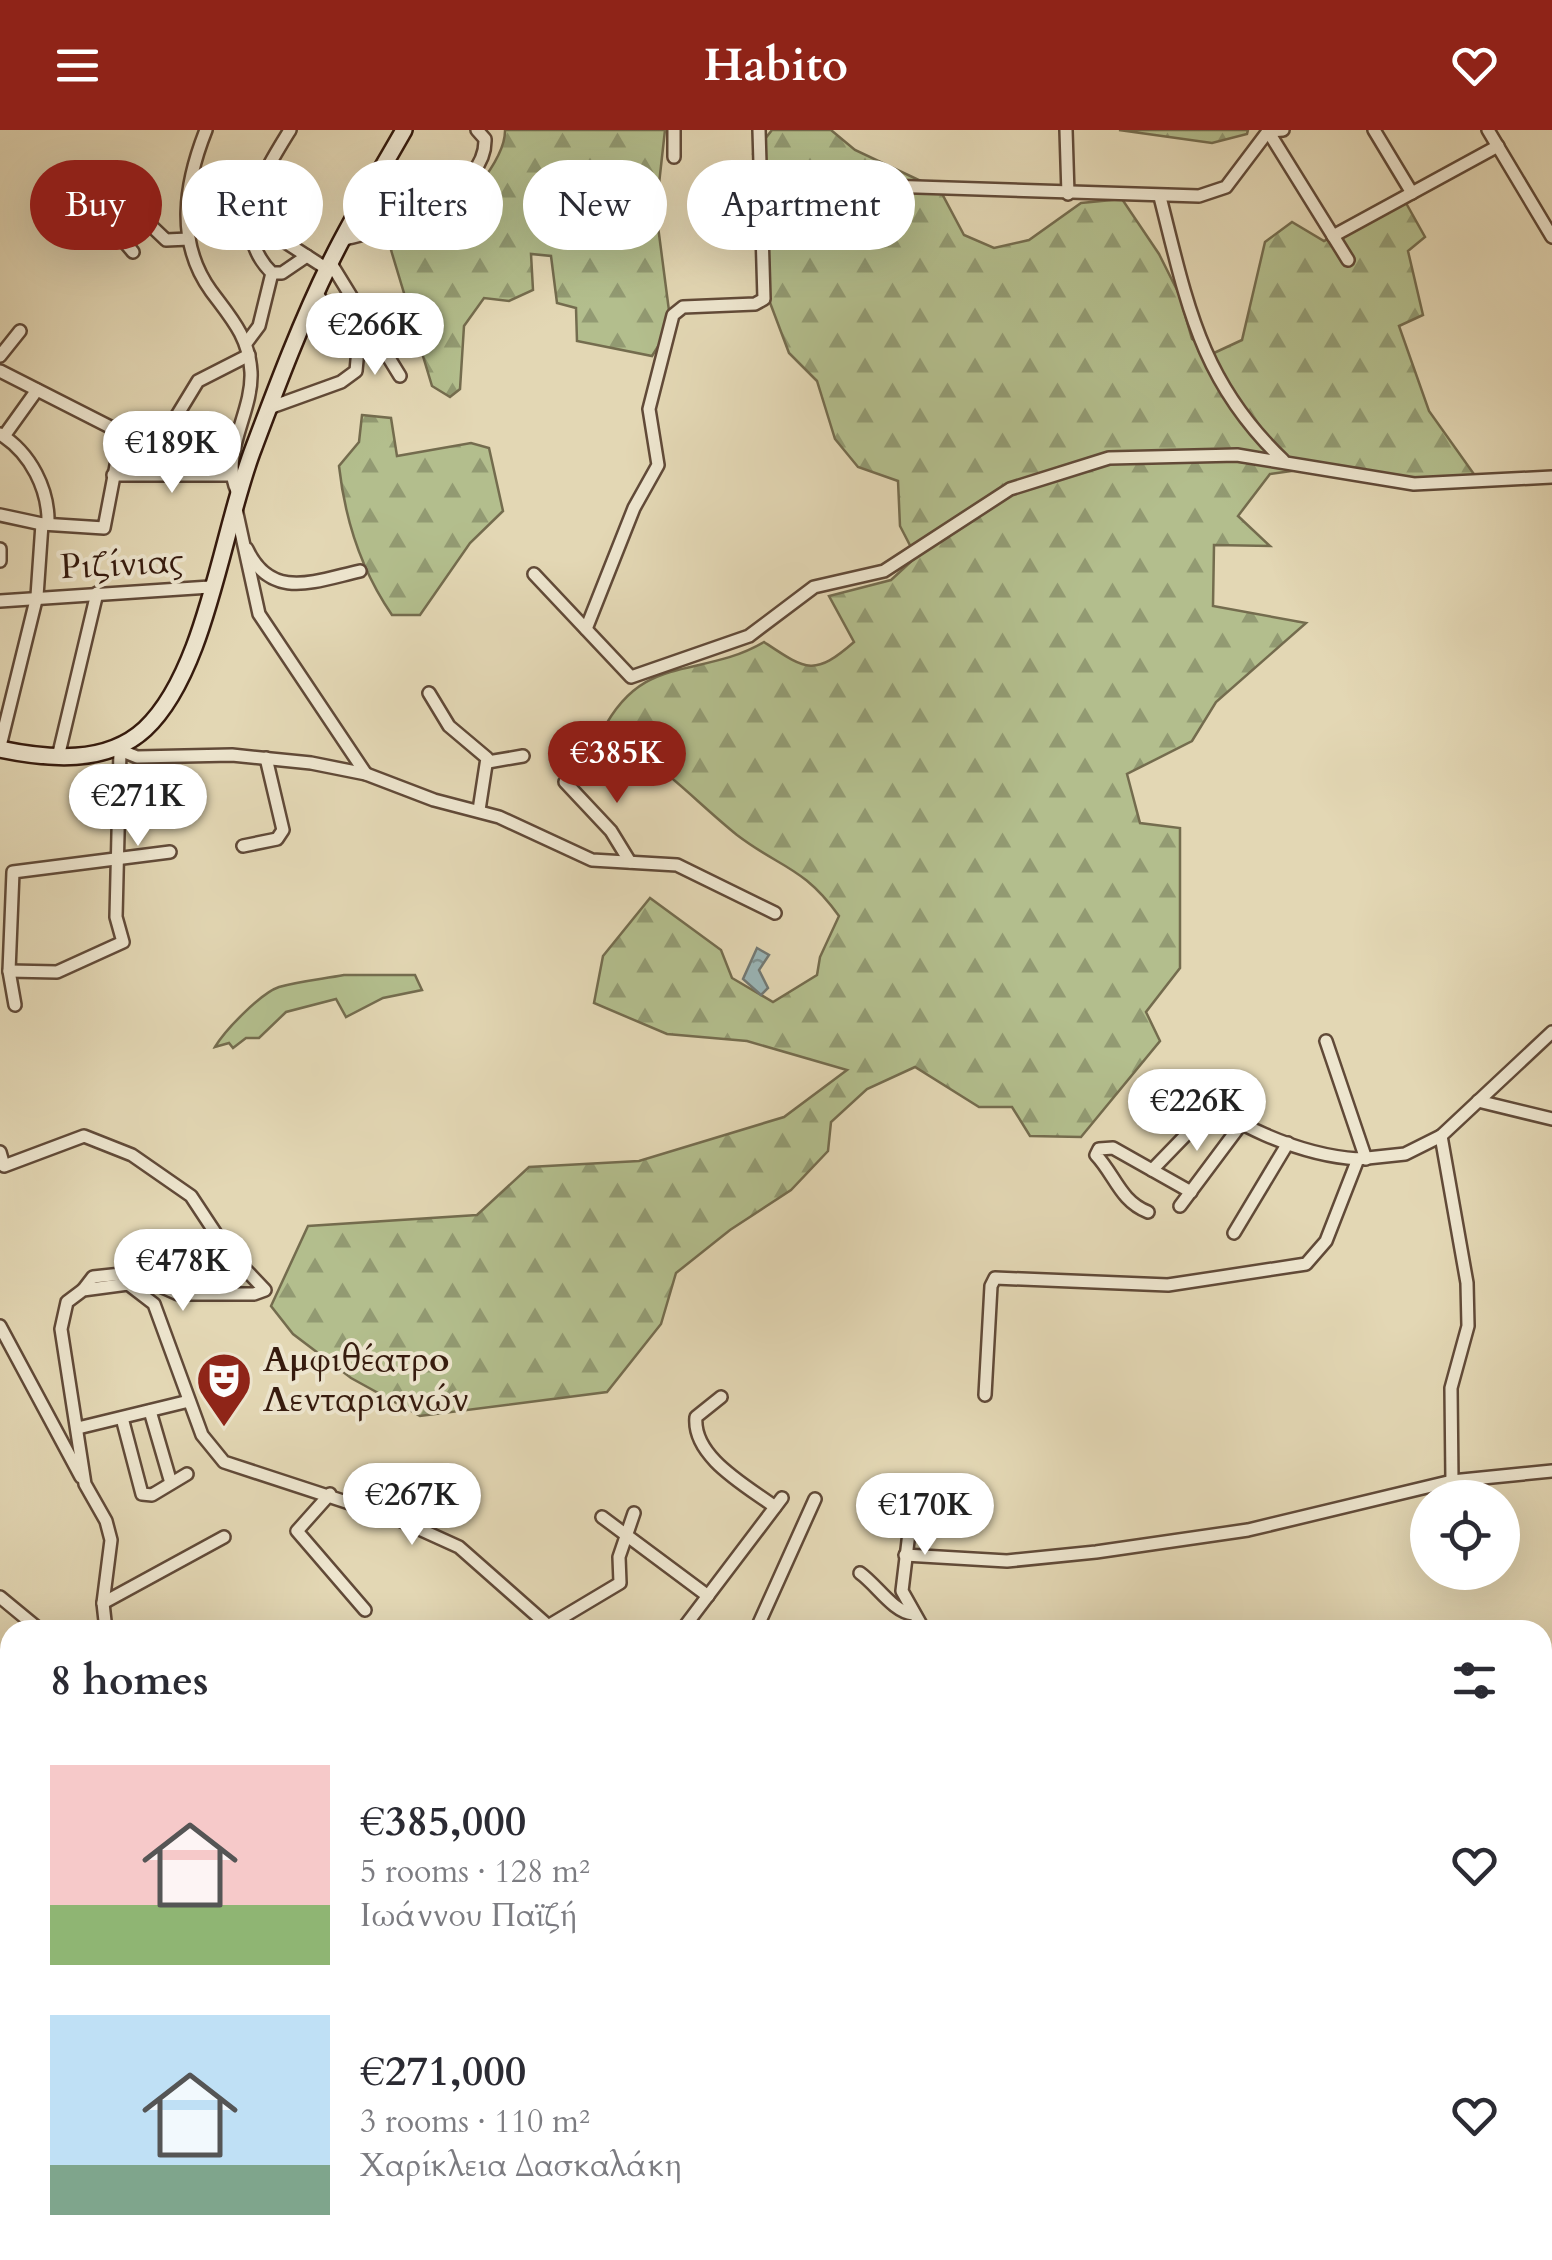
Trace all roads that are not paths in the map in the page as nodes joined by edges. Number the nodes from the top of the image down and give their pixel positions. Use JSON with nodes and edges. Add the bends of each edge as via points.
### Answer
{"nodes":[{"id":1,"x":206,"y":130,"type":"edge"},
{"id":2,"x":290,"y":130,"type":"edge"},
{"id":3,"x":404,"y":130,"type":"edge"},
{"id":4,"x":477,"y":130,"type":"edge"},
{"id":5,"x":674,"y":130,"type":"edge"},
{"id":6,"x":759,"y":130,"type":"edge"},
{"id":7,"x":1066,"y":130,"type":"edge"},
{"id":8,"x":1268,"y":130,"type":"edge"},
{"id":9,"x":1284,"y":130,"type":"edge"},
{"id":10,"x":1374,"y":130,"type":"edge"},
{"id":11,"x":1488,"y":130,"type":"edge"},
{"id":12,"x":1498,"y":146,"type":"junction"},
{"id":13,"x":674,"y":158,"type":"dead end"},
{"id":14,"x":195,"y":160,"type":"edge"},
{"id":15,"x":387,"y":160,"type":"edge"},
{"id":16,"x":481,"y":160,"type":"edge"},
{"id":17,"x":761,"y":160,"type":"edge"},
{"id":18,"x":915,"y":188,"type":"edge"},
{"id":19,"x":1412,"y":193,"type":"junction"},
{"id":20,"x":1068,"y":194,"type":"junction"},
{"id":21,"x":1160,"y":197,"type":"junction"},
{"id":22,"x":1333,"y":236,"type":"junction"},
{"id":23,"x":1552,"y":237,"type":"edge"},
{"id":24,"x":343,"y":241,"type":"edge"},
{"id":25,"x":193,"y":250,"type":"edge"},
{"id":26,"x":298,"y":250,"type":"edge"},
{"id":27,"x":763,"y":250,"type":"edge"},
{"id":28,"x":307,"y":256,"type":"junction"},
{"id":29,"x":1348,"y":260,"type":"dead end"},
{"id":30,"x":329,"y":265,"type":"junction"},
{"id":31,"x":272,"y":273,"type":"junction"},
{"id":32,"x":317,"y":294,"type":"junction"},
{"id":33,"x":358,"y":302,"type":"junction"},
{"id":34,"x":401,"y":330,"type":"dead end"},
{"id":35,"x":20,"y":331,"type":"dead end"},
{"id":36,"x":248,"y":348,"type":"junction"},
{"id":37,"x":0,"y":356,"type":"edge"},
{"id":38,"x":0,"y":371,"type":"edge"},
{"id":39,"x":400,"y":376,"type":"dead end"},
{"id":40,"x":37,"y":390,"type":"junction"},
{"id":41,"x":269,"y":408,"type":"junction"},
{"id":42,"x":120,"y":432,"type":"junction"},
{"id":43,"x":2,"y":435,"type":"edge"},
{"id":44,"x":1284,"y":460,"type":"junction"},
{"id":45,"x":114,"y":475,"type":"junction"},
{"id":46,"x":230,"y":475,"type":"junction"},
{"id":47,"x":1552,"y":477,"type":"edge"},
{"id":48,"x":235,"y":497,"type":"junction"},
{"id":49,"x":0,"y":514,"type":"edge"},
{"id":50,"x":45,"y":524,"type":"junction"},
{"id":51,"x":240,"y":531,"type":"junction"},
{"id":52,"x":0,"y":549,"type":"edge"},
{"id":53,"x":0,"y":561,"type":"edge"},
{"id":54,"x":360,"y":571,"type":"dead end"},
{"id":55,"x":534,"y":574,"type":"dead end"},
{"id":56,"x":210,"y":587,"type":"junction"},
{"id":57,"x":96,"y":593,"type":"junction"},
{"id":58,"x":37,"y":596,"type":"junction"},
{"id":59,"x":0,"y":601,"type":"edge"},
{"id":60,"x":586,"y":630,"type":"junction"},
{"id":61,"x":429,"y":692,"type":"dead end"},
{"id":62,"x":142,"y":746,"type":"junction"},
{"id":63,"x":0,"y":747,"type":"edge"},
{"id":64,"x":117,"y":749,"type":"junction"},
{"id":65,"x":522,"y":756,"type":"dead end"},
{"id":66,"x":58,"y":757,"type":"junction"},
{"id":67,"x":266,"y":758,"type":"junction"},
{"id":68,"x":488,"y":762,"type":"junction"},
{"id":69,"x":366,"y":774,"type":"junction"},
{"id":70,"x":565,"y":782,"type":"dead end"},
{"id":71,"x":478,"y":810,"type":"junction"},
{"id":72,"x":243,"y":846,"type":"dead end"},
{"id":73,"x":170,"y":852,"type":"dead end"},
{"id":74,"x":117,"y":858,"type":"junction"},
{"id":75,"x":630,"y":862,"type":"junction"},
{"id":76,"x":5,"y":910,"type":"edge"},
{"id":77,"x":775,"y":913,"type":"dead end"},
{"id":78,"x":10,"y":972,"type":"junction"},
{"id":79,"x":15,"y":1005,"type":"dead end"},
{"id":80,"x":1552,"y":1032,"type":"edge"},
{"id":81,"x":1326,"y":1041,"type":"dead end"},
{"id":82,"x":1180,"y":1087,"type":"dead end"},
{"id":83,"x":1478,"y":1101,"type":"junction"},
{"id":84,"x":1212,"y":1108,"type":"junction"},
{"id":85,"x":1552,"y":1118,"type":"edge"},
{"id":86,"x":1242,"y":1123,"type":"junction"},
{"id":87,"x":1441,"y":1136,"type":"junction"},
{"id":88,"x":1288,"y":1144,"type":"junction"},
{"id":89,"x":0,"y":1152,"type":"edge"},
{"id":90,"x":1362,"y":1159,"type":"junction"},
{"id":91,"x":1152,"y":1170,"type":"junction"},
{"id":92,"x":1190,"y":1192,"type":"junction"},
{"id":93,"x":1180,"y":1206,"type":"dead end"},
{"id":94,"x":1148,"y":1212,"type":"dead end"},
{"id":95,"x":1234,"y":1233,"type":"dead end"},
{"id":96,"x":83,"y":1290,"type":"junction"},
{"id":97,"x":0,"y":1326,"type":"edge"},
{"id":98,"x":985,"y":1395,"type":"dead end"},
{"id":99,"x":721,"y":1397,"type":"dead end"},
{"id":100,"x":190,"y":1402,"type":"junction"},
{"id":101,"x":150,"y":1411,"type":"junction"},
{"id":102,"x":122,"y":1418,"type":"junction"},
{"id":103,"x":78,"y":1428,"type":"junction"},
{"id":104,"x":1552,"y":1472,"type":"edge"},
{"id":105,"x":187,"y":1474,"type":"dead end"},
{"id":106,"x":1452,"y":1480,"type":"edge"},
{"id":107,"x":1463,"y":1480,"type":"edge"},
{"id":108,"x":85,"y":1484,"type":"junction"},
{"id":109,"x":171,"y":1484,"type":"junction"},
{"id":110,"x":914,"y":1490,"type":"dead end"},
{"id":111,"x":1410,"y":1491,"type":"edge"},
{"id":112,"x":330,"y":1494,"type":"junction"},
{"id":113,"x":816,"y":1499,"type":"dead end"},
{"id":114,"x":634,"y":1513,"type":"dead end"},
{"id":115,"x":602,"y":1517,"type":"dead end"},
{"id":116,"x":224,"y":1537,"type":"dead end"},
{"id":117,"x":627,"y":1537,"type":"junction"},
{"id":118,"x":905,"y":1555,"type":"junction"},
{"id":119,"x":860,"y":1573,"type":"dead end"},
{"id":120,"x":708,"y":1596,"type":"junction"},
{"id":121,"x":0,"y":1597,"type":"edge"},
{"id":122,"x":103,"y":1603,"type":"junction"},
{"id":123,"x":365,"y":1610,"type":"dead end"},
{"id":124,"x":913,"y":1614,"type":"junction"},
{"id":125,"x":28,"y":1620,"type":"edge"},
{"id":126,"x":105,"y":1620,"type":"edge"},
{"id":127,"x":541,"y":1620,"type":"edge"},
{"id":128,"x":563,"y":1620,"type":"edge"},
{"id":129,"x":690,"y":1620,"type":"edge"},
{"id":130,"x":761,"y":1620,"type":"edge"},
{"id":131,"x":917,"y":1620,"type":"edge"}],
"edges":[{"from":1,"to":14,"type":"street"},
{"from":2,"to":31,"type":"street","via":[[262,175],[250,213],[254,242]]},
{"from":3,"to":15,"type":"main road"},
{"from":4,"to":16,"type":"street","via":[[485,139]]},
{"from":5,"to":13,"type":"street"},
{"from":6,"to":17,"type":"street"},
{"from":7,"to":20,"type":"street"},
{"from":8,"to":9,"type":"street"},
{"from":8,"to":21,"type":"street","via":[[1217,193]]},
{"from":8,"to":22,"type":"street"},
{"from":10,"to":19,"type":"street"},
{"from":11,"to":12,"type":"street"},
{"from":12,"to":19,"type":"street"},
{"from":12,"to":23,"type":"street"},
{"from":18,"to":20,"type":"street"},
{"from":19,"to":22,"type":"street"},
{"from":20,"to":21,"type":"street"},
{"from":21,"to":44,"type":"street","via":[[1202,350],[1252,428]]},
{"from":22,"to":29,"type":"street"},
{"from":24,"to":30,"type":"main road"},
{"from":25,"to":36,"type":"street","via":[[204,280]]},
{"from":26,"to":28,"type":"street"},
{"from":27,"to":60,"type":"street","via":[[764,299],[683,307],[673,315],[649,409],[658,465]]},
{"from":28,"to":30,"type":"street"},
{"from":28,"to":31,"type":"street","via":[[282,274]]},
{"from":30,"to":32,"type":"main road"},
{"from":30,"to":33,"type":"street"},
{"from":31,"to":36,"type":"street"},
{"from":32,"to":41,"type":"main road"},
{"from":32,"to":41,"type":"street","via":[[358,349],[356,371]]},
{"from":33,"to":34,"type":"street"},
{"from":33,"to":39,"type":"street"},
{"from":35,"to":37,"type":"street"},
{"from":36,"to":42,"type":"street","via":[[198,380],[173,422]]},
{"from":36,"to":46,"type":"street","via":[[251,392]]},
{"from":38,"to":40,"type":"street"},
{"from":40,"to":42,"type":"street"},
{"from":40,"to":43,"type":"street"},
{"from":41,"to":48,"type":"main road"},
{"from":42,"to":45,"type":"street"},
{"from":43,"to":50,"type":"street","via":[[47,492]]},
{"from":44,"to":47,"type":"street","via":[[1337,475],[1414,484]]},
{"from":44,"to":60,"type":"street","via":[[1140,454],[1075,466],[988,500],[884,572],[800,594],[749,636],[631,678]]},
{"from":45,"to":46,"type":"street"},
{"from":45,"to":50,"type":"street","via":[[104,528]]},
{"from":46,"to":48,"type":"street"},
{"from":48,"to":51,"type":"street"},
{"from":48,"to":56,"type":"main road"},
{"from":49,"to":50,"type":"street"},
{"from":50,"to":58,"type":"street"},
{"from":51,"to":54,"type":"street","via":[[262,572],[281,584]]},
{"from":51,"to":69,"type":"street","via":[[260,614]]},
{"from":52,"to":53,"type":"street"},
{"from":55,"to":60,"type":"street"},
{"from":56,"to":57,"type":"street","name":"Ριζίνιας"},
{"from":56,"to":62,"type":"main road","via":[[179,684]]},
{"from":57,"to":58,"type":"street","name":"Ριζίνιας"},
{"from":57,"to":66,"type":"street"},
{"from":58,"to":59,"type":"street","name":"Ριζίνιας"},
{"from":58,"to":63,"type":"street"},
{"from":61,"to":68,"type":"street","via":[[450,726]]},
{"from":62,"to":64,"type":"main road"},
{"from":62,"to":64,"type":"street"},
{"from":62,"to":67,"type":"street","via":[[165,755]]},
{"from":63,"to":66,"type":"main road"},
{"from":64,"to":66,"type":"main road"},
{"from":64,"to":74,"type":"street"},
{"from":65,"to":68,"type":"street"},
{"from":67,"to":69,"type":"street"},
{"from":67,"to":72,"type":"street","via":[[283,830],[277,839]]},
{"from":68,"to":71,"type":"street"},
{"from":69,"to":71,"type":"street"},
{"from":70,"to":75,"type":"street"},
{"from":71,"to":75,"type":"street","via":[[582,857]]},
{"from":73,"to":74,"type":"street"},
{"from":74,"to":76,"type":"street","via":[[13,872]]},
{"from":74,"to":78,"type":"street","via":[[122,942],[57,972]]},
{"from":75,"to":77,"type":"street","via":[[685,868]]},
{"from":76,"to":78,"type":"street"},
{"from":78,"to":79,"type":"street"},
{"from":80,"to":83,"type":"street"},
{"from":81,"to":90,"type":"street"},
{"from":82,"to":84,"type":"street"},
{"from":83,"to":85,"type":"street"},
{"from":83,"to":87,"type":"street"},
{"from":84,"to":86,"type":"street"},
{"from":84,"to":91,"type":"street"},
{"from":86,"to":88,"type":"street"},
{"from":86,"to":92,"type":"street"},
{"from":87,"to":90,"type":"street","via":[[1405,1154]]},
{"from":87,"to":106,"type":"street","via":[[1467,1284],[1468,1326],[1450,1388]]},
{"from":88,"to":90,"type":"street"},
{"from":88,"to":95,"type":"street"},
{"from":89,"to":96,"type":"street","via":[[4,1166],[79,1136],[126,1152],[191,1196],[226,1249],[265,1290],[178,1294],[123,1272],[93,1277]]},
{"from":90,"to":98,"type":"street","via":[[1319,1254],[1306,1264],[1168,1285],[995,1278]]},
{"from":91,"to":92,"type":"street"},
{"from":91,"to":94,"type":"street","via":[[1113,1148],[1096,1155],[1121,1194]]},
{"from":92,"to":93,"type":"street"},
{"from":96,"to":100,"type":"street","via":[[115,1282],[147,1295]]},
{"from":96,"to":103,"type":"street","via":[[68,1302],[61,1328]]},
{"from":97,"to":108,"type":"street"},
{"from":99,"to":120,"type":"street","via":[[696,1417],[700,1441],[733,1475],[778,1502]]},
{"from":100,"to":101,"type":"street"},
{"from":100,"to":112,"type":"street","via":[[202,1435],[224,1462]]},
{"from":101,"to":102,"type":"street"},
{"from":101,"to":109,"type":"street"},
{"from":102,"to":103,"type":"street"},
{"from":102,"to":109,"type":"street","via":[[142,1494]]},
{"from":103,"to":108,"type":"street"},
{"from":104,"to":107,"type":"street"},
{"from":105,"to":109,"type":"street"},
{"from":108,"to":122,"type":"street","via":[[110,1540]]},
{"from":110,"to":118,"type":"street"},
{"from":111,"to":118,"type":"street","via":[[1248,1530],[1096,1552],[996,1561]]},
{"from":112,"to":123,"type":"street","via":[[297,1531]]},
{"from":112,"to":127,"type":"street","via":[[459,1547]]},
{"from":113,"to":130,"type":"street"},
{"from":114,"to":117,"type":"street"},
{"from":115,"to":117,"type":"street"},
{"from":116,"to":122,"type":"street"},
{"from":117,"to":120,"type":"street"},
{"from":117,"to":128,"type":"street","via":[[620,1584]]},
{"from":118,"to":124,"type":"street","via":[[902,1591]]},
{"from":119,"to":124,"type":"street","via":[[898,1610]]},
{"from":120,"to":129,"type":"street"},
{"from":121,"to":125,"type":"street"},
{"from":122,"to":126,"type":"street"},
{"from":124,"to":131,"type":"street"}]}
